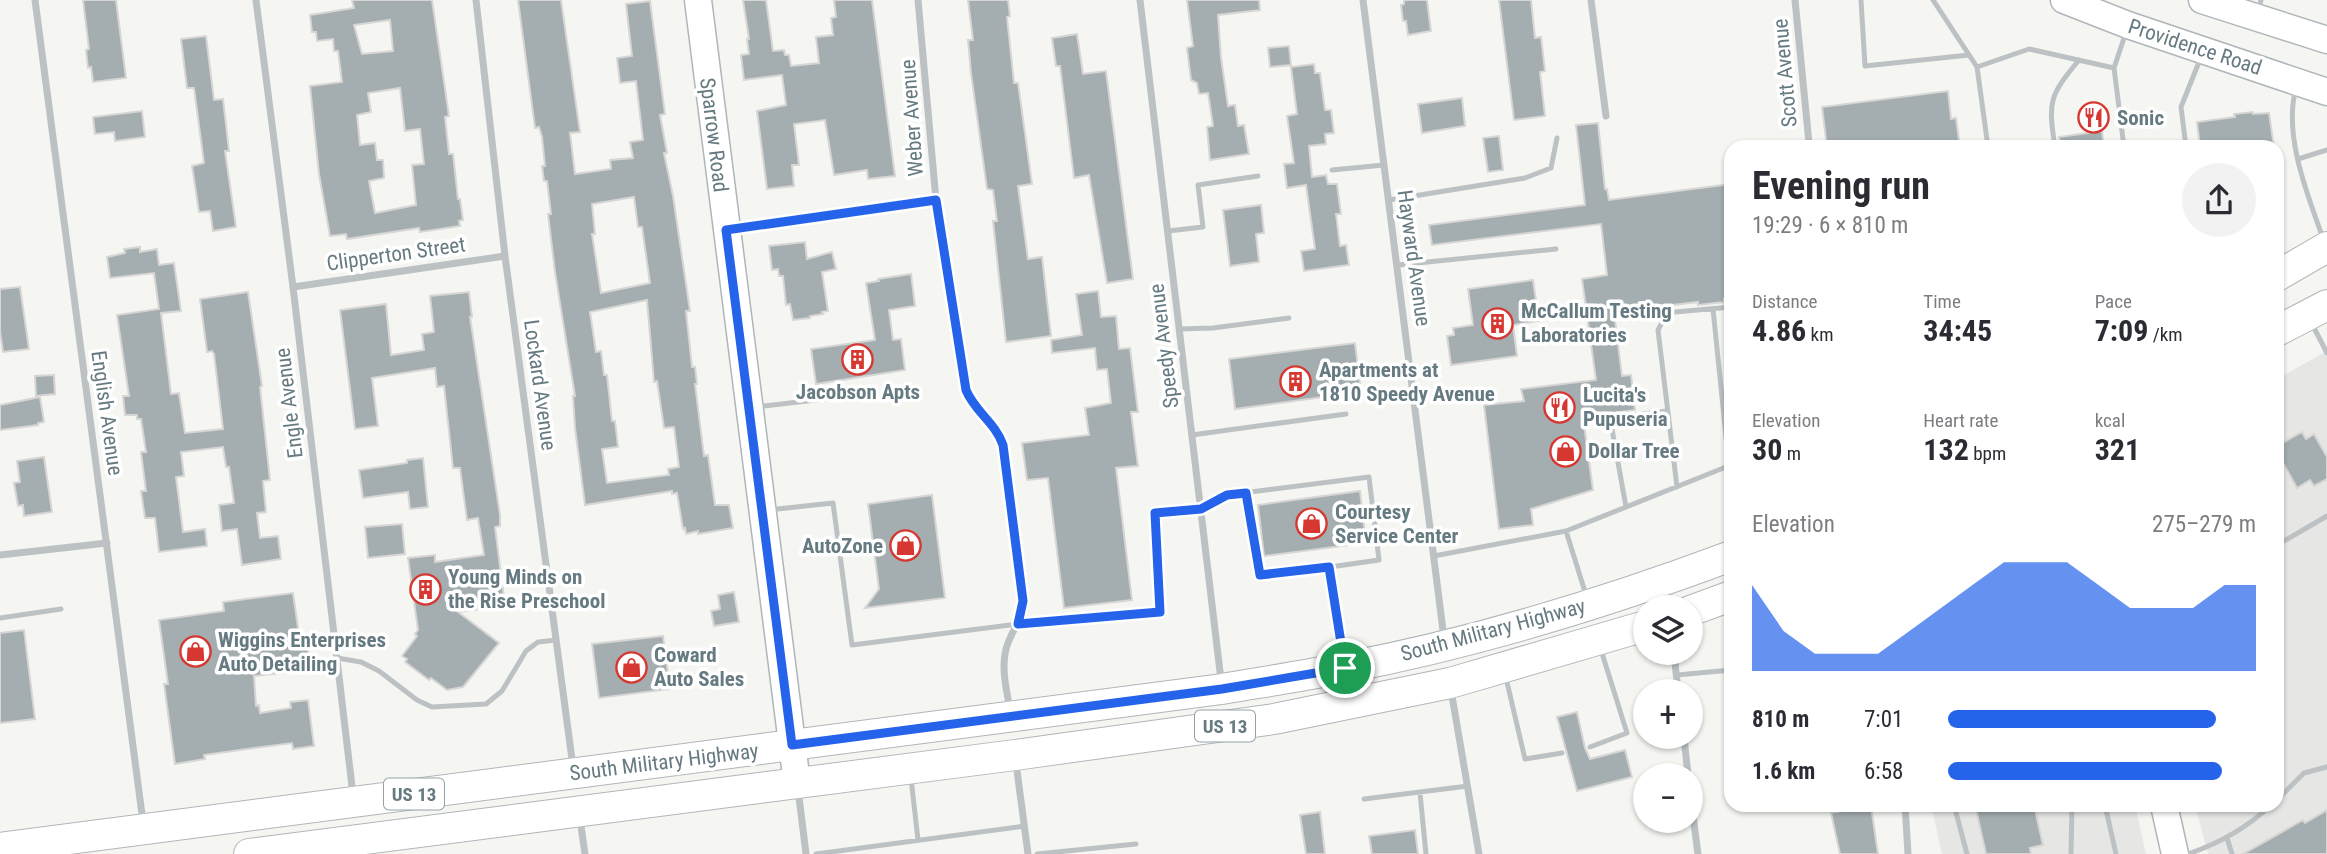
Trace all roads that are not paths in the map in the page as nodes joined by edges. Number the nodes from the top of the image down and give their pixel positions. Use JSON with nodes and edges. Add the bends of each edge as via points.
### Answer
{"nodes":[{"id":1,"x":34,"y":0,"type":"edge"},
{"id":2,"x":256,"y":0,"type":"edge"},
{"id":3,"x":476,"y":0,"type":"edge"},
{"id":4,"x":698,"y":0,"type":"edge"},
{"id":5,"x":918,"y":0,"type":"edge"},
{"id":6,"x":1140,"y":0,"type":"edge"},
{"id":7,"x":1363,"y":0,"type":"edge"},
{"id":8,"x":1591,"y":0,"type":"edge"},
{"id":9,"x":1796,"y":0,"type":"edge"},
{"id":10,"x":1861,"y":0,"type":"edge"},
{"id":11,"x":1933,"y":0,"type":"edge"},
{"id":12,"x":2064,"y":0,"type":"edge"},
{"id":13,"x":2202,"y":0,"type":"edge"},
{"id":14,"x":2259,"y":9,"type":"edge"},
{"id":15,"x":2128,"y":25,"type":"junction"},
{"id":16,"x":2327,"y":40,"type":"edge"},
{"id":17,"x":2203,"y":51,"type":"junction"},
{"id":18,"x":1969,"y":55,"type":"junction"},
{"id":19,"x":2079,"y":60,"type":"junction"},
{"id":20,"x":1977,"y":67,"type":"junction"},
{"id":21,"x":2115,"y":68,"type":"junction"},
{"id":22,"x":2298,"y":82,"type":"junction"},
{"id":23,"x":2327,"y":92,"type":"edge"},
{"id":24,"x":1606,"y":116,"type":"dead end"},
{"id":25,"x":1557,"y":138,"type":"dead end"},
{"id":26,"x":1808,"y":140,"type":"edge"},
{"id":27,"x":1987,"y":140,"type":"edge"},
{"id":28,"x":2054,"y":140,"type":"edge"},
{"id":29,"x":2123,"y":140,"type":"edge"},
{"id":30,"x":2185,"y":140,"type":"edge"},
{"id":31,"x":2327,"y":150,"type":"edge"},
{"id":32,"x":2298,"y":159,"type":"junction"},
{"id":33,"x":1384,"y":165,"type":"junction"},
{"id":34,"x":1332,"y":170,"type":"dead end"},
{"id":35,"x":1258,"y":176,"type":"dead end"},
{"id":36,"x":936,"y":200,"type":"junction"},
{"id":37,"x":1389,"y":200,"type":"junction"},
{"id":38,"x":726,"y":230,"type":"junction"},
{"id":39,"x":1168,"y":232,"type":"junction"},
{"id":40,"x":2327,"y":247,"type":"edge"},
{"id":41,"x":1556,"y":249,"type":"dead end"},
{"id":42,"x":505,"y":256,"type":"junction"},
{"id":43,"x":1398,"y":265,"type":"junction"},
{"id":44,"x":2284,"y":272,"type":"edge"},
{"id":45,"x":293,"y":287,"type":"junction"},
{"id":46,"x":1724,"y":308,"type":"edge"},
{"id":47,"x":1713,"y":309,"type":"junction"},
{"id":48,"x":2317,"y":310,"type":"edge"},
{"id":49,"x":1289,"y":318,"type":"dead end"},
{"id":50,"x":2284,"y":327,"type":"edge"},
{"id":51,"x":1179,"y":328,"type":"junction"},
{"id":52,"x":2327,"y":353,"type":"edge"},
{"id":53,"x":868,"y":394,"type":"dead end"},
{"id":54,"x":749,"y":407,"type":"junction"},
{"id":55,"x":1667,"y":411,"type":"junction"},
{"id":56,"x":1724,"y":411,"type":"edge"},
{"id":57,"x":1346,"y":414,"type":"dead end"},
{"id":58,"x":1192,"y":435,"type":"junction"},
{"id":59,"x":1724,"y":468,"type":"edge"},
{"id":60,"x":1677,"y":487,"type":"junction"},
{"id":61,"x":1246,"y":493,"type":"junction"},
{"id":62,"x":1626,"y":507,"type":"junction"},
{"id":63,"x":1201,"y":509,"type":"junction"},
{"id":64,"x":762,"y":510,"type":"junction"},
{"id":65,"x":2327,"y":516,"type":"edge"},
{"id":66,"x":1566,"y":531,"type":"junction"},
{"id":67,"x":2284,"y":541,"type":"edge"},
{"id":68,"x":107,"y":543,"type":"junction"},
{"id":69,"x":0,"y":555,"type":"edge"},
{"id":70,"x":1434,"y":556,"type":"junction"},
{"id":71,"x":1724,"y":559,"type":"edge"},
{"id":72,"x":1329,"y":567,"type":"junction"},
{"id":73,"x":1724,"y":599,"type":"edge"},
{"id":74,"x":1589,"y":605,"type":"junction"},
{"id":75,"x":1703,"y":606,"type":"edge"},
{"id":76,"x":61,"y":609,"type":"dead end"},
{"id":77,"x":0,"y":618,"type":"edge"},
{"id":78,"x":1018,"y":624,"type":"junction"},
{"id":79,"x":1633,"y":630,"type":"edge"},
{"id":80,"x":556,"y":640,"type":"junction"},
{"id":81,"x":1598,"y":641,"type":"junction"},
{"id":82,"x":1445,"y":645,"type":"junction"},
{"id":83,"x":337,"y":658,"type":"junction"},
{"id":84,"x":1675,"y":665,"type":"edge"},
{"id":85,"x":1345,"y":668,"type":"junction"},
{"id":86,"x":1504,"y":668,"type":"junction"},
{"id":87,"x":1724,"y":671,"type":"edge"},
{"id":88,"x":1676,"y":676,"type":"junction"},
{"id":89,"x":1676,"y":679,"type":"edge"},
{"id":90,"x":1450,"y":683,"type":"junction"},
{"id":91,"x":1222,"y":689,"type":"junction"},
{"id":92,"x":1011,"y":717,"type":"junction"},
{"id":93,"x":792,"y":745,"type":"junction"},
{"id":94,"x":1590,"y":747,"type":"dead end"},
{"id":95,"x":1562,"y":753,"type":"dead end"},
{"id":96,"x":1016,"y":755,"type":"junction"},
{"id":97,"x":2327,"y":767,"type":"edge"},
{"id":98,"x":910,"y":768,"type":"junction"},
{"id":99,"x":574,"y":774,"type":"junction"},
{"id":100,"x":797,"y":783,"type":"junction"},
{"id":101,"x":1468,"y":786,"type":"junction"},
{"id":102,"x":1420,"y":793,"type":"junction"},
{"id":103,"x":2284,"y":793,"type":"edge"},
{"id":104,"x":1364,"y":799,"type":"dead end"},
{"id":105,"x":354,"y":802,"type":"junction"},
{"id":106,"x":579,"y":811,"type":"junction"},
{"id":107,"x":1905,"y":812,"type":"edge"},
{"id":108,"x":1956,"y":812,"type":"edge"},
{"id":109,"x":2072,"y":812,"type":"edge"},
{"id":110,"x":2107,"y":812,"type":"edge"},
{"id":111,"x":2166,"y":812,"type":"edge"},
{"id":112,"x":2264,"y":812,"type":"edge"},
{"id":113,"x":1025,"y":826,"type":"junction"},
{"id":114,"x":145,"y":830,"type":"junction"},
{"id":115,"x":1695,"y":833,"type":"edge"},
{"id":116,"x":2227,"y":838,"type":"junction"},
{"id":117,"x":918,"y":840,"type":"junction"},
{"id":118,"x":1136,"y":844,"type":"dead end"},
{"id":119,"x":359,"y":847,"type":"edge"},
{"id":120,"x":0,"y":848,"type":"edge"},
{"id":121,"x":1082,"y":852,"type":"edge"},
{"id":122,"x":250,"y":854,"type":"edge"},
{"id":123,"x":585,"y":854,"type":"edge"},
{"id":124,"x":806,"y":854,"type":"edge"},
{"id":125,"x":816,"y":854,"type":"edge"},
{"id":126,"x":1028,"y":854,"type":"edge"},
{"id":127,"x":1037,"y":854,"type":"edge"},
{"id":128,"x":1426,"y":854,"type":"edge"},
{"id":129,"x":1479,"y":854,"type":"edge"},
{"id":130,"x":1698,"y":854,"type":"edge"},
{"id":131,"x":1908,"y":854,"type":"edge"},
{"id":132,"x":1967,"y":854,"type":"edge"},
{"id":133,"x":2071,"y":854,"type":"edge"},
{"id":134,"x":2116,"y":854,"type":"edge"},
{"id":135,"x":2175,"y":854,"type":"edge"},
{"id":136,"x":2188,"y":854,"type":"edge"},
{"id":137,"x":2232,"y":854,"type":"edge"}],
"edges":[{"from":1,"to":68,"type":"street","name":"English Avenue"},
{"from":2,"to":45,"type":"street","name":"Engle Avenue"},
{"from":3,"to":42,"type":"street","name":"Lockard Avenue"},
{"from":4,"to":38,"type":"street","name":"Sparrow Road"},
{"from":5,"to":36,"type":"street","name":"Weber Avenue"},
{"from":6,"to":39,"type":"street","name":"Speedy Avenue"},
{"from":7,"to":33,"type":"street","name":"Hayward Avenue"},
{"from":8,"to":24,"type":"street"},
{"from":9,"to":26,"type":"street","name":"Scott Avenue"},
{"from":10,"to":18,"type":"lane","via":[[1865,66]]},
{"from":11,"to":18,"type":"lane"},
{"from":12,"to":15,"type":"street","name":"Providence Road"},
{"from":13,"to":14,"type":"street"},
{"from":14,"to":16,"type":"street"},
{"from":15,"to":17,"type":"street","name":"Providence Road"},
{"from":15,"to":21,"type":"lane"},
{"from":17,"to":22,"type":"street","name":"Providence Road"},
{"from":17,"to":30,"type":"lane","via":[[2181,107]]},
{"from":18,"to":20,"type":"lane"},
{"from":19,"to":20,"type":"lane","via":[[2029,49]]},
{"from":19,"to":21,"type":"lane"},
{"from":19,"to":28,"type":"lane","via":[[2050,105]]},
{"from":20,"to":27,"type":"lane"},
{"from":21,"to":29,"type":"lane"},
{"from":22,"to":23,"type":"street","name":"Providence Road"},
{"from":22,"to":32,"type":"lane","via":[[2290,107]]},
{"from":25,"to":37,"type":"lane","via":[[1551,168],[1525,178]]},
{"from":31,"to":32,"type":"lane"},
{"from":32,"to":40,"type":"lane"},
{"from":33,"to":34,"type":"lane"},
{"from":33,"to":37,"type":"street","name":"Hayward Avenue"},
{"from":35,"to":39,"type":"lane","via":[[1198,185],[1203,228]]},
{"from":36,"to":38,"type":"street"},
{"from":36,"to":78,"type":"street","name":"Weber Avenue","via":[[966,390],[998,431],[1003,445],[1023,601]]},
{"from":37,"to":43,"type":"street","name":"Hayward Avenue"},
{"from":38,"to":54,"type":"street","name":"Sparrow Road"},
{"from":39,"to":51,"type":"street","name":"Speedy Avenue"},
{"from":40,"to":44,"type":"main road"},
{"from":41,"to":43,"type":"lane"},
{"from":42,"to":45,"type":"street","name":"Clipperton Street"},
{"from":42,"to":80,"type":"street","name":"Lockard Avenue"},
{"from":43,"to":70,"type":"street","name":"Hayward Avenue"},
{"from":45,"to":83,"type":"street","name":"Engle Avenue"},
{"from":46,"to":47,"type":"lane"},
{"from":47,"to":55,"type":"lane","via":[[1675,312],[1661,321],[1658,339]]},
{"from":47,"to":56,"type":"lane"},
{"from":48,"to":50,"type":"main road"},
{"from":48,"to":52,"type":"lane"},
{"from":49,"to":51,"type":"lane"},
{"from":51,"to":58,"type":"street","name":"Speedy Avenue"},
{"from":53,"to":54,"type":"lane"},
{"from":54,"to":64,"type":"street","name":"Sparrow Road"},
{"from":55,"to":60,"type":"lane"},
{"from":55,"to":62,"type":"lane","via":[[1611,418]]},
{"from":57,"to":58,"type":"lane"},
{"from":58,"to":63,"type":"street","name":"Speedy Avenue"},
{"from":59,"to":60,"type":"lane"},
{"from":60,"to":62,"type":"lane"},
{"from":61,"to":63,"type":"lane","via":[[1227,495]]},
{"from":61,"to":72,"type":"lane","via":[[1260,575]]},
{"from":61,"to":72,"type":"lane","via":[[1369,477],[1379,560]]},
{"from":62,"to":66,"type":"lane"},
{"from":63,"to":78,"type":"lane","via":[[1155,513],[1160,612]]},
{"from":63,"to":91,"type":"street","name":"Speedy Avenue"},
{"from":64,"to":78,"type":"lane","via":[[833,503],[852,645]]},
{"from":64,"to":93,"type":"street","name":"Sparrow Road"},
{"from":65,"to":67,"type":"lane"},
{"from":66,"to":70,"type":"lane"},
{"from":66,"to":74,"type":"lane"},
{"from":68,"to":69,"type":"street"},
{"from":68,"to":114,"type":"street","name":"English Avenue"},
{"from":70,"to":82,"type":"street","name":"Hayward Avenue"},
{"from":71,"to":74,"type":"main road","name":"South Military Highway","number":"US 13"},
{"from":72,"to":85,"type":"lane"},
{"from":73,"to":75,"type":"main road"},
{"from":74,"to":82,"type":"main road","name":"South Military Highway","number":"US 13"},
{"from":76,"to":77,"type":"lane"},
{"from":78,"to":92,"type":"street","name":"Weber Avenue","via":[[1007,643],[1004,677]]},
{"from":79,"to":81,"type":"main road","name":"South Military Highway","number":"US 13"},
{"from":80,"to":83,"type":"lane","via":[[538,642],[526,651],[502,691],[486,704],[432,707],[379,671]]},
{"from":80,"to":99,"type":"street","name":"Lockard Avenue"},
{"from":81,"to":86,"type":"main road","name":"South Military Highway","number":"US 13"},
{"from":81,"to":94,"type":"lane","via":[[1627,733]]},
{"from":82,"to":85,"type":"main road","name":"South Military Highway","number":"US 13"},
{"from":83,"to":105,"type":"street","name":"Engle Avenue"},
{"from":84,"to":88,"type":"street"},
{"from":85,"to":91,"type":"main road","name":"South Military Highway","number":"US 13"},
{"from":86,"to":90,"type":"main road","name":"South Military Highway","number":"US 13"},
{"from":86,"to":95,"type":"lane","via":[[1525,759]]},
{"from":87,"to":88,"type":"lane"},
{"from":88,"to":89,"type":"street"},
{"from":90,"to":96,"type":"main road","name":"South Military Highway","number":"US 13","via":[[1274,719]]},
{"from":90,"to":101,"type":"street"},
{"from":91,"to":92,"type":"main road","name":"South Military Highway","number":"US 13"},
{"from":92,"to":93,"type":"main road","name":"South Military Highway","number":"US 13"},
{"from":93,"to":99,"type":"main road","name":"South Military Highway","number":"US 13"},
{"from":93,"to":100,"type":"street","name":"Sparrow Road"},
{"from":96,"to":98,"type":"main road","name":"South Military Highway","number":"US 13"},
{"from":96,"to":113,"type":"street"},
{"from":97,"to":103,"type":"lane","via":[[2304,774]]},
{"from":98,"to":100,"type":"main road","name":"South Military Highway","number":"US 13"},
{"from":98,"to":117,"type":"lane"},
{"from":99,"to":105,"type":"main road","name":"South Military Highway","number":"US 13"},
{"from":100,"to":106,"type":"main road","name":"South Military Highway","number":"US 13"},
{"from":100,"to":124,"type":"street","name":"Sparrow Road"},
{"from":101,"to":102,"type":"lane"},
{"from":101,"to":129,"type":"street"},
{"from":102,"to":104,"type":"lane"},
{"from":102,"to":128,"type":"lane"},
{"from":105,"to":114,"type":"main road","name":"South Military Highway","number":"US 13"},
{"from":106,"to":119,"type":"main road","name":"South Military Highway","number":"US 13"},
{"from":106,"to":123,"type":"street"},
{"from":107,"to":131,"type":"street"},
{"from":108,"to":132,"type":"lane"},
{"from":109,"to":133,"type":"lane"},
{"from":110,"to":134,"type":"lane"},
{"from":111,"to":135,"type":"street"},
{"from":112,"to":116,"type":"lane"},
{"from":113,"to":117,"type":"lane"},
{"from":113,"to":126,"type":"street"},
{"from":114,"to":120,"type":"main road","name":"South Military Highway","number":"US 13"},
{"from":115,"to":130,"type":"street"},
{"from":116,"to":136,"type":"lane"},
{"from":116,"to":137,"type":"lane"},
{"from":117,"to":125,"type":"lane"},
{"from":118,"to":121,"type":"lane"},
{"from":119,"to":122,"type":"main road","name":"South Military Highway","number":"US 13"},
{"from":121,"to":127,"type":"lane"}]}
